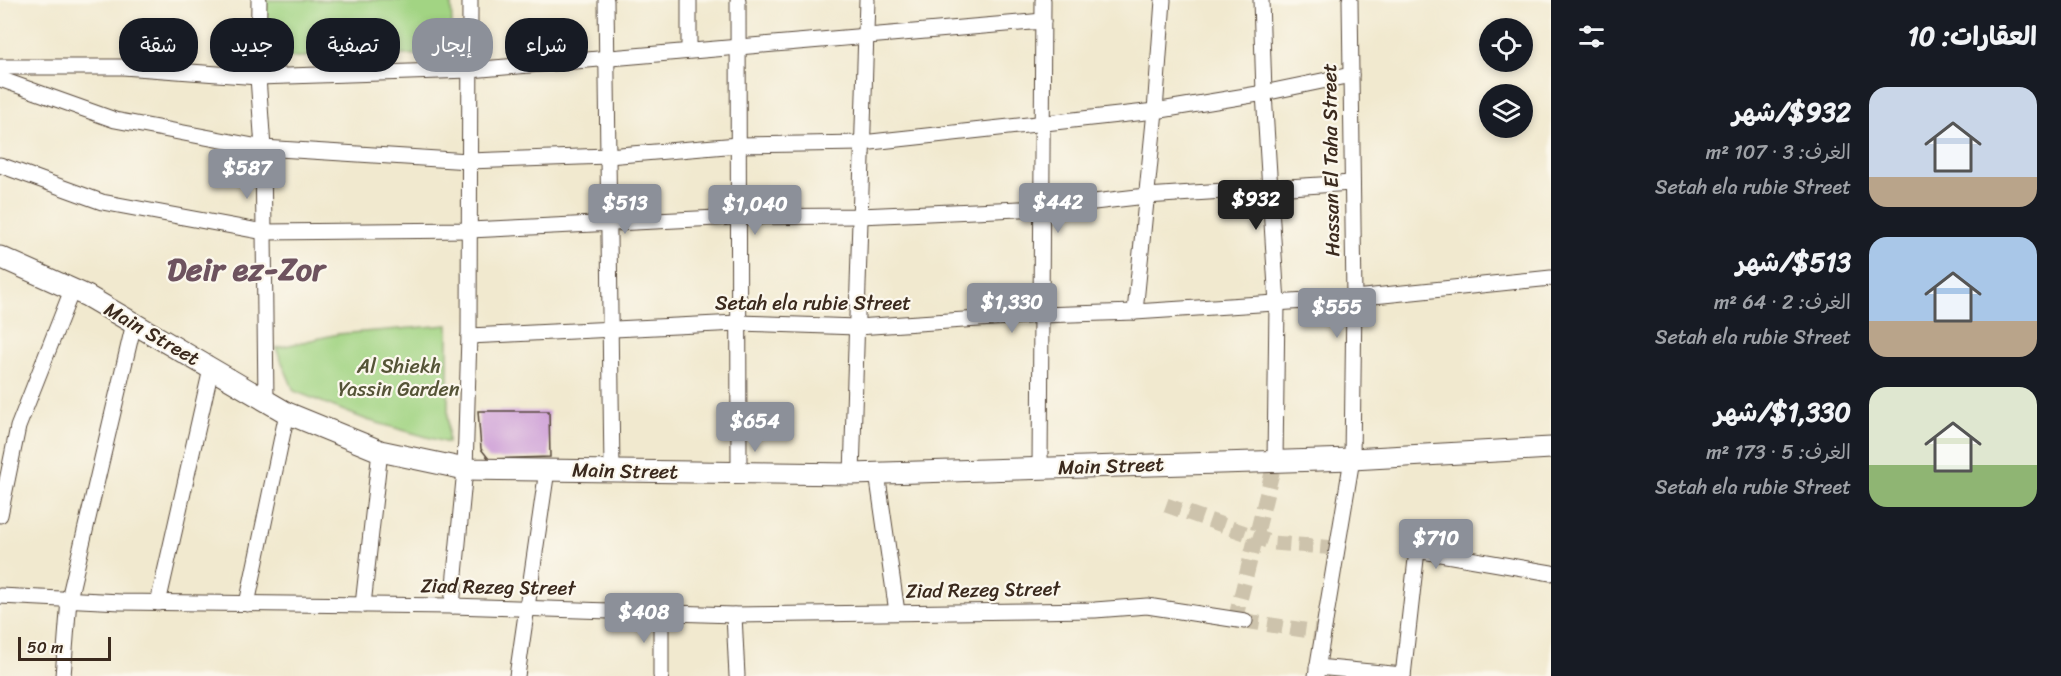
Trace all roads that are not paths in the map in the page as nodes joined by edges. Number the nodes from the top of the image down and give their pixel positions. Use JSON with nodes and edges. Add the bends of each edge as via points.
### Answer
{"nodes":[{"id":1,"x":259,"y":0,"type":"edge"},
{"id":2,"x":470,"y":0,"type":"edge"},
{"id":3,"x":606,"y":0,"type":"edge"},
{"id":4,"x":689,"y":0,"type":"edge"},
{"id":5,"x":738,"y":0,"type":"edge"},
{"id":6,"x":867,"y":0,"type":"edge"},
{"id":7,"x":1043,"y":0,"type":"edge"},
{"id":8,"x":1163,"y":0,"type":"edge"},
{"id":9,"x":1262,"y":0,"type":"edge"},
{"id":10,"x":1350,"y":0,"type":"edge"},
{"id":11,"x":470,"y":18,"type":"edge"},
{"id":12,"x":1043,"y":21,"type":"junction"},
{"id":13,"x":866,"y":35,"type":"junction"},
{"id":14,"x":738,"y":46,"type":"junction"},
{"id":15,"x":689,"y":50,"type":"junction"},
{"id":16,"x":606,"y":58,"type":"junction"},
{"id":17,"x":0,"y":67,"type":"edge"},
{"id":18,"x":493,"y":68,"type":"edge"},
{"id":19,"x":412,"y":72,"type":"edge"},
{"id":20,"x":470,"y":72,"type":"edge"},
{"id":21,"x":1351,"y":75,"type":"junction"},
{"id":22,"x":258,"y":77,"type":"junction"},
{"id":23,"x":0,"y":79,"type":"edge"},
{"id":24,"x":1264,"y":93,"type":"junction"},
{"id":25,"x":1155,"y":111,"type":"junction"},
{"id":26,"x":1042,"y":124,"type":"junction"},
{"id":27,"x":862,"y":143,"type":"junction"},
{"id":28,"x":738,"y":145,"type":"junction"},
{"id":29,"x":262,"y":148,"type":"junction"},
{"id":30,"x":608,"y":156,"type":"junction"},
{"id":31,"x":469,"y":161,"type":"junction"},
{"id":32,"x":0,"y":165,"type":"edge"},
{"id":33,"x":1352,"y":183,"type":"junction"},
{"id":34,"x":1270,"y":189,"type":"junction"},
{"id":35,"x":1146,"y":195,"type":"junction"},
{"id":36,"x":1042,"y":208,"type":"junction"},
{"id":37,"x":860,"y":216,"type":"junction"},
{"id":38,"x":738,"y":217,"type":"junction"},
{"id":39,"x":609,"y":224,"type":"junction"},
{"id":40,"x":470,"y":230,"type":"junction"},
{"id":41,"x":264,"y":232,"type":"junction"},
{"id":42,"x":0,"y":257,"type":"edge"},
{"id":43,"x":1551,"y":278,"type":"edge"},
{"id":44,"x":72,"y":290,"type":"junction"},
{"id":45,"x":1354,"y":298,"type":"junction"},
{"id":46,"x":1277,"y":304,"type":"junction"},
{"id":47,"x":1135,"y":312,"type":"junction"},
{"id":48,"x":1041,"y":315,"type":"junction"},
{"id":49,"x":134,"y":323,"type":"junction"},
{"id":50,"x":738,"y":323,"type":"junction"},
{"id":51,"x":857,"y":327,"type":"junction"},
{"id":52,"x":610,"y":329,"type":"junction"},
{"id":53,"x":469,"y":336,"type":"junction"},
{"id":54,"x":211,"y":369,"type":"junction"},
{"id":55,"x":266,"y":401,"type":"junction"},
{"id":56,"x":287,"y":413,"type":"junction"},
{"id":57,"x":1551,"y":448,"type":"edge"},
{"id":58,"x":380,"y":451,"type":"junction"},
{"id":59,"x":1352,"y":459,"type":"junction"},
{"id":60,"x":1275,"y":462,"type":"junction"},
{"id":61,"x":1040,"y":468,"type":"junction"},
{"id":62,"x":465,"y":469,"type":"junction"},
{"id":63,"x":547,"y":470,"type":"junction"},
{"id":64,"x":612,"y":471,"type":"junction"},
{"id":65,"x":739,"y":472,"type":"junction"},
{"id":66,"x":877,"y":473,"type":"junction"},
{"id":67,"x":852,"y":474,"type":"junction"},
{"id":68,"x":0,"y":515,"type":"edge"},
{"id":69,"x":1551,"y":573,"type":"edge"},
{"id":70,"x":0,"y":596,"type":"edge"},
{"id":71,"x":69,"y":600,"type":"junction"},
{"id":72,"x":158,"y":603,"type":"junction"},
{"id":73,"x":247,"y":604,"type":"junction"},
{"id":74,"x":363,"y":605,"type":"junction"},
{"id":75,"x":452,"y":606,"type":"junction"},
{"id":76,"x":527,"y":608,"type":"junction"},
{"id":77,"x":661,"y":612,"type":"junction"},
{"id":78,"x":897,"y":612,"type":"junction"},
{"id":79,"x":734,"y":615,"type":"junction"},
{"id":80,"x":1245,"y":621,"type":"tunnel mouth"},
{"id":81,"x":1317,"y":672,"type":"edge"},
{"id":82,"x":1403,"y":675,"type":"edge"},
{"id":83,"x":63,"y":676,"type":"edge"},
{"id":84,"x":517,"y":676,"type":"edge"},
{"id":85,"x":661,"y":676,"type":"edge"},
{"id":86,"x":737,"y":676,"type":"edge"}],
"edges":[{"from":1,"to":22,"type":"street"},
{"from":2,"to":11,"type":"street"},
{"from":3,"to":16,"type":"street"},
{"from":4,"to":15,"type":"street"},
{"from":5,"to":14,"type":"street"},
{"from":6,"to":13,"type":"street"},
{"from":7,"to":12,"type":"street"},
{"from":8,"to":25,"type":"street"},
{"from":9,"to":24,"type":"street"},
{"from":10,"to":21,"type":"street","name":"Hassan El Taha Street"},
{"from":12,"to":13,"type":"street"},
{"from":12,"to":26,"type":"street"},
{"from":13,"to":14,"type":"street"},
{"from":13,"to":27,"type":"street"},
{"from":14,"to":15,"type":"street"},
{"from":14,"to":28,"type":"street"},
{"from":15,"to":16,"type":"street"},
{"from":16,"to":18,"type":"street"},
{"from":16,"to":30,"type":"street"},
{"from":17,"to":22,"type":"street","via":[[123,67]]},
{"from":19,"to":22,"type":"street"},
{"from":20,"to":31,"type":"street"},
{"from":21,"to":24,"type":"street"},
{"from":21,"to":33,"type":"street","name":"Hassan El Taha Street"},
{"from":22,"to":29,"type":"street"},
{"from":23,"to":29,"type":"street","via":[[115,120]]},
{"from":24,"to":25,"type":"street"},
{"from":24,"to":34,"type":"street"},
{"from":25,"to":26,"type":"street"},
{"from":25,"to":35,"type":"street"},
{"from":26,"to":27,"type":"street"},
{"from":26,"to":36,"type":"street"},
{"from":27,"to":28,"type":"street"},
{"from":27,"to":37,"type":"street"},
{"from":28,"to":30,"type":"street"},
{"from":28,"to":38,"type":"street"},
{"from":29,"to":31,"type":"street"},
{"from":29,"to":41,"type":"street"},
{"from":30,"to":31,"type":"street"},
{"from":30,"to":39,"type":"street"},
{"from":31,"to":40,"type":"street"},
{"from":32,"to":41,"type":"street","via":[[102,202]]},
{"from":33,"to":34,"type":"street"},
{"from":33,"to":45,"type":"street","name":"Hassan El Taha Street"},
{"from":34,"to":35,"type":"street"},
{"from":34,"to":46,"type":"street"},
{"from":35,"to":36,"type":"street"},
{"from":35,"to":47,"type":"street"},
{"from":36,"to":37,"type":"street"},
{"from":36,"to":48,"type":"street"},
{"from":37,"to":38,"type":"street"},
{"from":37,"to":51,"type":"street"},
{"from":38,"to":39,"type":"street"},
{"from":38,"to":50,"type":"street"},
{"from":39,"to":40,"type":"street"},
{"from":39,"to":52,"type":"street"},
{"from":40,"to":41,"type":"street"},
{"from":40,"to":53,"type":"street"},
{"from":41,"to":55,"type":"street"},
{"from":42,"to":44,"type":"main road","name":"Main Street"},
{"from":43,"to":45,"type":"street","name":"Setah ela rubie Street"},
{"from":44,"to":49,"type":"main road","name":"Main Street"},
{"from":44,"to":68,"type":"street","via":[[18,427]]},
{"from":45,"to":46,"type":"street","name":"Setah ela rubie Street"},
{"from":45,"to":59,"type":"street","name":"Hassan El Taha Street"},
{"from":46,"to":47,"type":"street","name":"Setah ela rubie Street"},
{"from":46,"to":60,"type":"street"},
{"from":47,"to":48,"type":"street","name":"Setah ela rubie Street"},
{"from":48,"to":51,"type":"street","name":"Setah ela rubie Street"},
{"from":48,"to":61,"type":"street"},
{"from":49,"to":54,"type":"main road","name":"Main Street"},
{"from":49,"to":71,"type":"street"},
{"from":50,"to":51,"type":"street","name":"Setah ela rubie Street"},
{"from":50,"to":52,"type":"street","name":"Setah ela rubie Street"},
{"from":50,"to":65,"type":"street"},
{"from":51,"to":67,"type":"street"},
{"from":52,"to":53,"type":"street","name":"Setah ela rubie Street"},
{"from":52,"to":64,"type":"street"},
{"from":53,"to":62,"type":"street"},
{"from":54,"to":55,"type":"main road","name":"Main Street"},
{"from":54,"to":72,"type":"street"},
{"from":55,"to":56,"type":"main road","name":"Main Street"},
{"from":56,"to":58,"type":"main road","name":"Main Street"},
{"from":56,"to":73,"type":"street"},
{"from":57,"to":59,"type":"main road","name":"Main Street"},
{"from":58,"to":62,"type":"main road","name":"Main Street"},
{"from":58,"to":74,"type":"street"},
{"from":59,"to":60,"type":"main road","name":"Main Street"},
{"from":59,"to":81,"type":"street","name":"Hassan El Taha Street"},
{"from":60,"to":61,"type":"main road","name":"Main Street"},
{"from":61,"to":66,"type":"main road","name":"Main Street"},
{"from":62,"to":63,"type":"main road","name":"Main Street"},
{"from":62,"to":75,"type":"street"},
{"from":63,"to":64,"type":"main road","name":"Main Street"},
{"from":63,"to":76,"type":"street"},
{"from":64,"to":65,"type":"main road","name":"Main Street"},
{"from":65,"to":67,"type":"main road","name":"Main Street"},
{"from":66,"to":67,"type":"main road","name":"Main Street"},
{"from":66,"to":78,"type":"street"},
{"from":69,"to":82,"type":"street","via":[[1417,550]]},
{"from":70,"to":71,"type":"street","name":"Ziad Rezeg Street"},
{"from":71,"to":72,"type":"street","name":"Ziad Rezeg Street"},
{"from":71,"to":83,"type":"street"},
{"from":72,"to":73,"type":"street","name":"Ziad Rezeg Street"},
{"from":73,"to":74,"type":"street","name":"Ziad Rezeg Street"},
{"from":74,"to":75,"type":"street","name":"Ziad Rezeg Street"},
{"from":75,"to":76,"type":"street","name":"Ziad Rezeg Street"},
{"from":76,"to":77,"type":"street","name":"Ziad Rezeg Street"},
{"from":76,"to":84,"type":"street"},
{"from":77,"to":79,"type":"street","name":"Ziad Rezeg Street"},
{"from":77,"to":85,"type":"street"},
{"from":78,"to":79,"type":"street","name":"Ziad Rezeg Street"},
{"from":78,"to":80,"type":"street","name":"Ziad Rezeg Street","via":[[1147,606]]},
{"from":79,"to":86,"type":"street"},
{"from":81,"to":82,"type":"street"}]}
